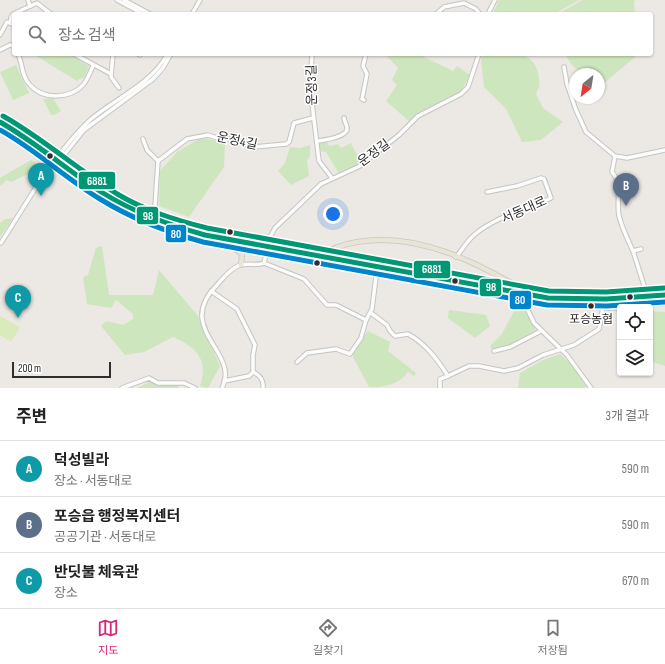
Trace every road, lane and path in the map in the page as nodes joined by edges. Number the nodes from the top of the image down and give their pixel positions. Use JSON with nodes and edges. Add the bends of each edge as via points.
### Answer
{"nodes":[{"id":1,"x":28,"y":0,"type":"edge"},
{"id":2,"x":117,"y":0,"type":"edge"},
{"id":3,"x":124,"y":0,"type":"edge"},
{"id":4,"x":199,"y":0,"type":"edge"},
{"id":5,"x":495,"y":0,"type":"edge"},
{"id":6,"x":30,"y":6,"type":"junction"},
{"id":7,"x":17,"y":12,"type":"edge"},
{"id":8,"x":49,"y":12,"type":"edge"},
{"id":9,"x":139,"y":12,"type":"edge"},
{"id":10,"x":146,"y":12,"type":"edge"},
{"id":11,"x":192,"y":12,"type":"edge"},
{"id":12,"x":438,"y":12,"type":"edge"},
{"id":13,"x":479,"y":12,"type":"edge"},
{"id":14,"x":489,"y":12,"type":"edge"},
{"id":15,"x":12,"y":24,"type":"edge"},
{"id":16,"x":0,"y":35,"type":"edge"},
{"id":17,"x":12,"y":46,"type":"edge"},
{"id":18,"x":0,"y":50,"type":"edge"},
{"id":19,"x":19,"y":56,"type":"edge"},
{"id":20,"x":77,"y":56,"type":"edge"},
{"id":21,"x":113,"y":56,"type":"edge"},
{"id":22,"x":168,"y":56,"type":"edge"},
{"id":23,"x":312,"y":56,"type":"edge"},
{"id":24,"x":366,"y":56,"type":"edge"},
{"id":25,"x":478,"y":56,"type":"edge"},
{"id":26,"x":93,"y":66,"type":"junction"},
{"id":27,"x":564,"y":67,"type":"dead end"},
{"id":28,"x":111,"y":74,"type":"junction"},
{"id":29,"x":120,"y":88,"type":"dead end"},
{"id":30,"x":364,"y":100,"type":"dead end"},
{"id":31,"x":313,"y":118,"type":"junction"},
{"id":32,"x":344,"y":118,"type":"dead end"},
{"id":33,"x":0,"y":122,"type":"edge"},
{"id":34,"x":0,"y":128,"type":"edge"},
{"id":35,"x":143,"y":139,"type":"dead end"},
{"id":36,"x":317,"y":141,"type":"junction"},
{"id":37,"x":263,"y":147,"type":"joint"},
{"id":38,"x":665,"y":150,"type":"edge"},
{"id":39,"x":615,"y":156,"type":"junction"},
{"id":40,"x":158,"y":161,"type":"junction"},
{"id":41,"x":55,"y":163,"type":"junction"},
{"id":42,"x":332,"y":178,"type":"junction"},
{"id":43,"x":487,"y":192,"type":"dead end"},
{"id":44,"x":154,"y":221,"type":"junction"},
{"id":45,"x":1,"y":243,"type":"edge"},
{"id":46,"x":230,"y":245,"type":"junction"},
{"id":47,"x":641,"y":249,"type":"dead end"},
{"id":48,"x":268,"y":250,"type":"junction"},
{"id":49,"x":633,"y":251,"type":"junction"},
{"id":50,"x":321,"y":257,"type":"junction"},
{"id":51,"x":456,"y":257,"type":"junction"},
{"id":52,"x":264,"y":263,"type":"junction"},
{"id":53,"x":241,"y":265,"type":"junction"},
{"id":54,"x":377,"y":269,"type":"junction"},
{"id":55,"x":211,"y":291,"type":"junction"},
{"id":56,"x":665,"y":295,"type":"edge"},
{"id":57,"x":534,"y":296,"type":"junction"},
{"id":58,"x":649,"y":297,"type":"junction"},
{"id":59,"x":523,"y":300,"type":"junction"},
{"id":60,"x":665,"y":303,"type":"edge"},
{"id":61,"x":650,"y":304,"type":"joint"},
{"id":62,"x":617,"y":306,"type":"edge"},
{"id":63,"x":603,"y":307,"type":"junction"},
{"id":64,"x":371,"y":313,"type":"junction"},
{"id":65,"x":366,"y":320,"type":"junction"},
{"id":66,"x":541,"y":331,"type":"junction"},
{"id":67,"x":560,"y":350,"type":"junction"},
{"id":68,"x":494,"y":351,"type":"dead end"},
{"id":69,"x":297,"y":362,"type":"dead end"},
{"id":70,"x":253,"y":372,"type":"junction"},
{"id":71,"x":448,"y":376,"type":"junction"},
{"id":72,"x":224,"y":381,"type":"junction"},
{"id":73,"x":122,"y":388,"type":"edge"},
{"id":74,"x":196,"y":388,"type":"edge"},
{"id":75,"x":222,"y":388,"type":"edge"},
{"id":76,"x":263,"y":388,"type":"edge"},
{"id":77,"x":440,"y":388,"type":"edge"},
{"id":78,"x":591,"y":388,"type":"edge"}],
"edges":[{"from":1,"to":6,"type":"street"},
{"from":2,"to":9,"type":"street"},
{"from":3,"to":10,"type":"street"},
{"from":4,"to":11,"type":"street"},
{"from":5,"to":14,"type":"street"},
{"from":6,"to":7,"type":"street"},
{"from":6,"to":8,"type":"street","via":[[40,4]]},
{"from":12,"to":13,"type":"street","via":[[444,7],[464,2]]},
{"from":15,"to":16,"type":"street","via":[[7,22]]},
{"from":17,"to":18,"type":"street"},
{"from":19,"to":26,"type":"street","via":[[29,85],[48,95],[66,94],[78,89],[86,81]]},
{"from":20,"to":26,"type":"street"},
{"from":21,"to":28,"type":"street"},
{"from":22,"to":41,"type":"street","via":[[163,68],[153,79],[124,97],[84,130]]},
{"from":23,"to":31,"type":"street","name":"운정3길","via":[[310,87]]},
{"from":24,"to":30,"type":"street","via":[[363,66],[367,74],[362,96]]},
{"from":25,"to":42,"type":"street","name":"운정길","via":[[468,87],[461,94],[418,116],[366,161]]},
{"from":26,"to":28,"type":"street"},
{"from":27,"to":39,"type":"street","via":[[567,84],[586,132]]},
{"from":28,"to":29,"type":"street"},
{"from":31,"to":36,"type":"street","name":"운정3길"},
{"from":31,"to":37,"type":"street","name":"운정3길","via":[[294,123],[289,142]]},
{"from":32,"to":36,"type":"street","via":[[347,124],[344,133]]},
{"from":33,"to":41,"type":"main road"},
{"from":34,"to":41,"type":"main road"},
{"from":35,"to":40,"type":"street","via":[[147,150]]},
{"from":36,"to":42,"type":"street","name":"운정3길","via":[[319,161]]},
{"from":37,"to":40,"type":"street","name":"운정4길","via":[[253,147],[233,139],[220,139],[208,135],[187,139]]},
{"from":38,"to":39,"type":"street","via":[[627,158]]},
{"from":39,"to":49,"type":"street","via":[[612,172],[619,184],[622,225]]},
{"from":40,"to":44,"type":"street"},
{"from":41,"to":44,"type":"main road","via":[[102,193]]},
{"from":41,"to":45,"type":"street","via":[[38,184]]},
{"from":41,"to":46,"type":"main road","via":[[115,206],[144,221]]},
{"from":42,"to":48,"type":"street","name":"운정길","via":[[316,189],[275,228],[270,237]]},
{"from":43,"to":51,"type":"street","name":"서동대로","via":[[541,178],[544,179],[552,198],[478,231]]},
{"from":44,"to":48,"type":"main road","via":[[181,230]]},
{"from":46,"to":48,"type":"main road"},
{"from":46,"to":53,"type":"main road","via":[[242,254]]},
{"from":47,"to":49,"type":"street"},
{"from":48,"to":50,"type":"main road"},
{"from":48,"to":52,"type":"street","name":"운정길"},
{"from":48,"to":54,"type":"main road","via":[[310,262]]},
{"from":49,"to":58,"type":"street"},
{"from":50,"to":51,"type":"main road","via":[[332,249],[346,244],[386,239],[423,244]]},
{"from":50,"to":54,"type":"main road"},
{"from":51,"to":57,"type":"main road"},
{"from":52,"to":53,"type":"street"},
{"from":52,"to":65,"type":"street","via":[[304,279],[327,305],[336,305]]},
{"from":53,"to":55,"type":"street"},
{"from":54,"to":57,"type":"main road"},
{"from":54,"to":59,"type":"main road"},
{"from":54,"to":64,"type":"street"},
{"from":55,"to":70,"type":"street","via":[[238,309],[255,345]]},
{"from":55,"to":72,"type":"street","via":[[204,302],[202,321],[224,368]]},
{"from":56,"to":58,"type":"main road"},
{"from":57,"to":58,"type":"main road","via":[[585,300]]},
{"from":58,"to":61,"type":"street"},
{"from":59,"to":63,"type":"main road","via":[[579,307]]},
{"from":59,"to":66,"type":"street","via":[[534,323]]},
{"from":60,"to":61,"type":"main road"},
{"from":62,"to":63,"type":"main road"},
{"from":63,"to":67,"type":"street","via":[[599,329],[574,345]]},
{"from":64,"to":65,"type":"street"},
{"from":64,"to":71,"type":"street","via":[[387,325],[395,336],[408,334],[416,338],[439,362]]},
{"from":65,"to":69,"type":"street","via":[[361,338],[350,354],[340,349],[312,352]]},
{"from":66,"to":67,"type":"street"},
{"from":66,"to":68,"type":"street","via":[[510,347]]},
{"from":67,"to":71,"type":"street","via":[[543,355],[518,368],[504,371],[469,366]]},
{"from":67,"to":78,"type":"street","via":[[567,355]]},
{"from":70,"to":72,"type":"street","via":[[249,376]]},
{"from":70,"to":76,"type":"street","via":[[260,376]]},
{"from":71,"to":77,"type":"street","via":[[440,379]]},
{"from":72,"to":75,"type":"street"},
{"from":73,"to":74,"type":"street","via":[[149,378],[158,383],[184,383]]}]}
